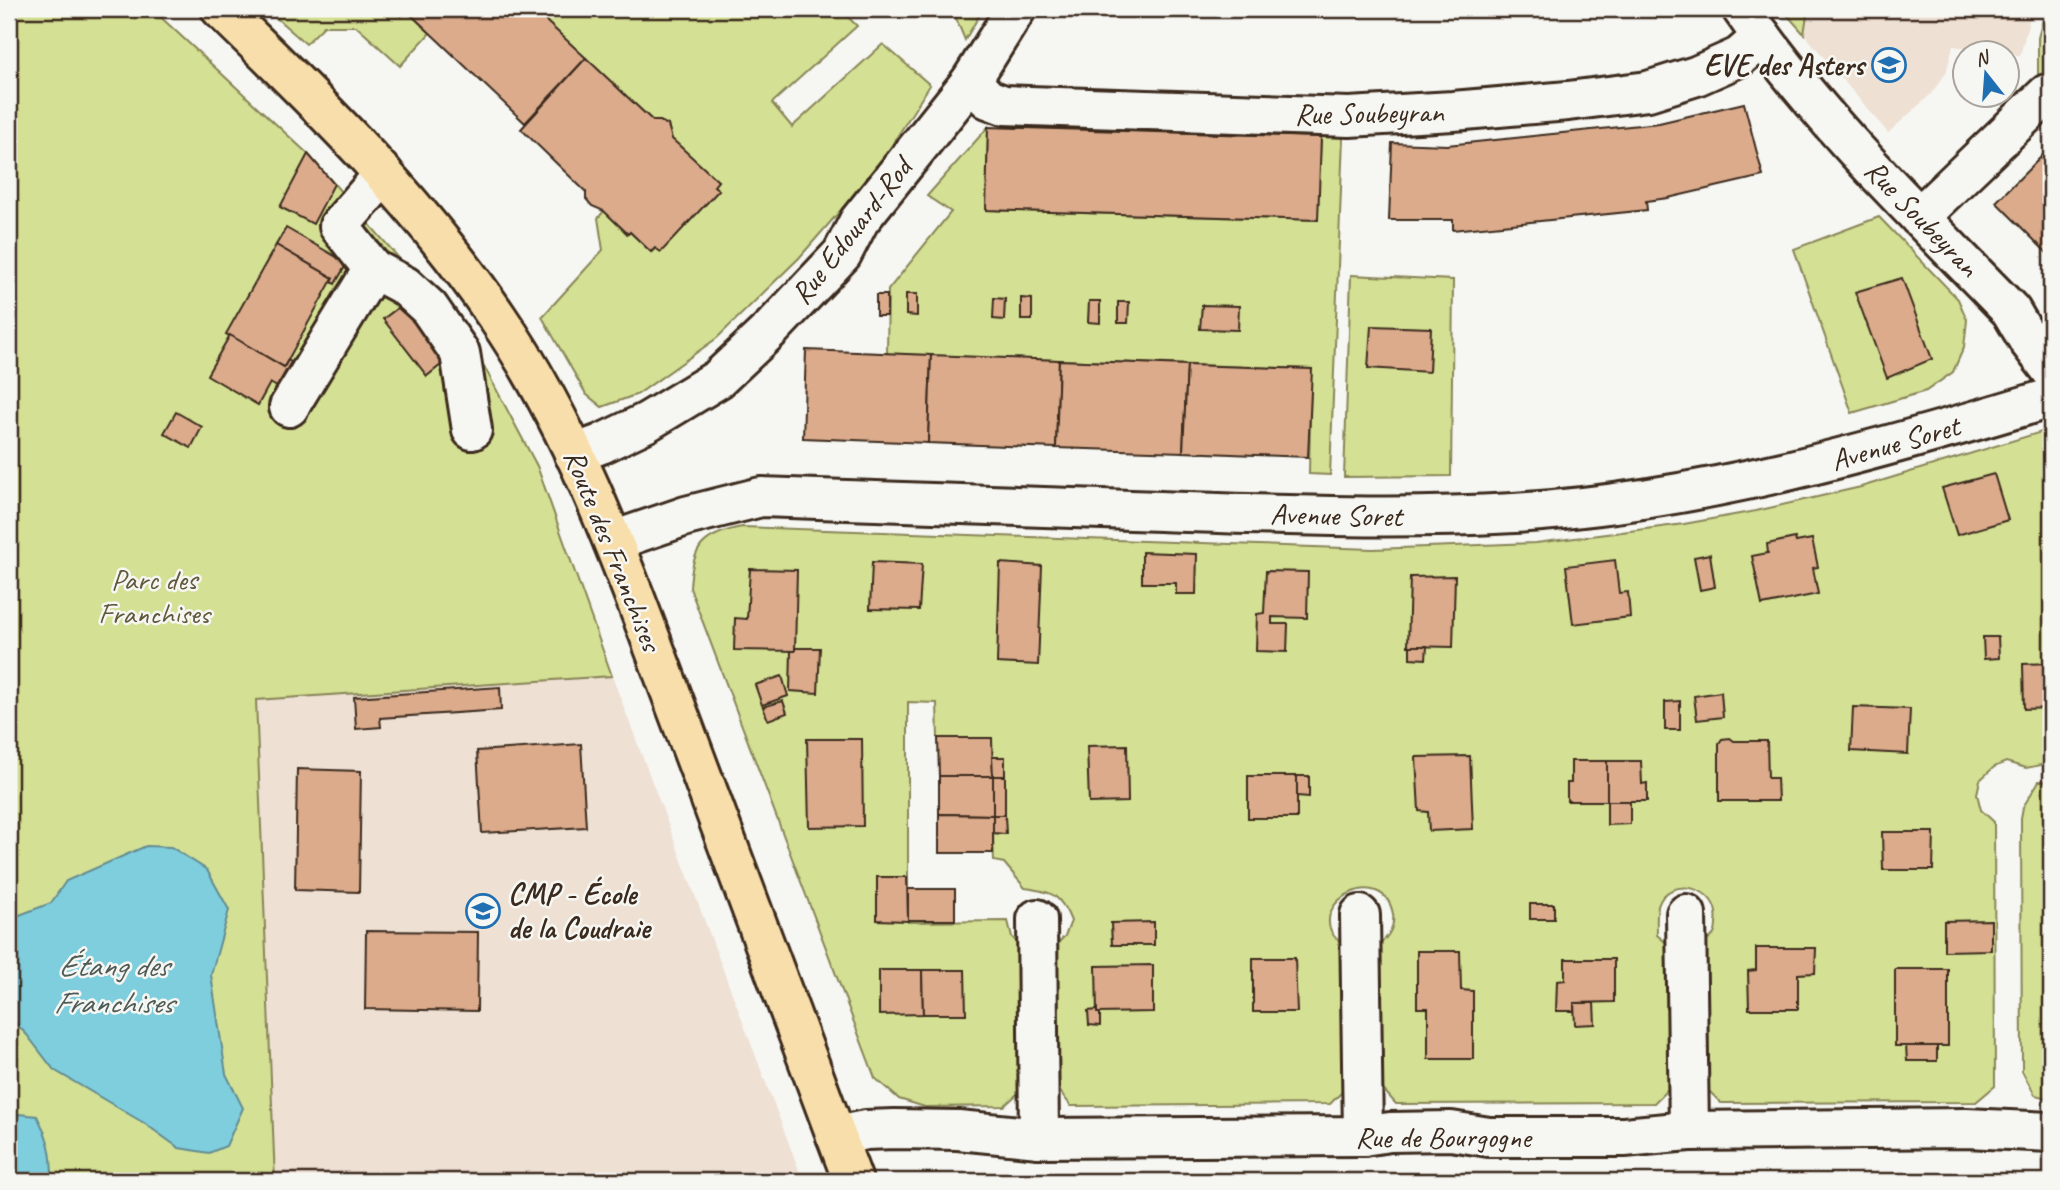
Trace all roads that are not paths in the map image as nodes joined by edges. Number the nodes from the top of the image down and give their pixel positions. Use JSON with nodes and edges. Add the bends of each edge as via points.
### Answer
{"nodes":[{"id":1,"x":221,"y":9,"type":"edge"},
{"id":2,"x":1016,"y":9,"type":"edge"},
{"id":3,"x":1752,"y":23,"type":"edge"},
{"id":4,"x":971,"y":81,"type":"junction"},
{"id":5,"x":2046,"y":94,"type":"dead end"},
{"id":6,"x":384,"y":174,"type":"junction"},
{"id":7,"x":1919,"y":217,"type":"junction"},
{"id":8,"x":373,"y":269,"type":"junction"},
{"id":9,"x":2051,"y":370,"type":"edge"},
{"id":10,"x":2051,"y":398,"type":"edge"},
{"id":11,"x":289,"y":407,"type":"dead end"},
{"id":12,"x":472,"y":430,"type":"dead end"},
{"id":13,"x":575,"y":454,"type":"junction"},
{"id":14,"x":613,"y":541,"type":"junction"},
{"id":15,"x":1360,"y":915,"type":"dead end"},
{"id":16,"x":1686,"y":915,"type":"dead end"},
{"id":17,"x":1037,"y":919,"type":"dead end"},
{"id":18,"x":1689,"y":1131,"type":"junction"},
{"id":19,"x":2051,"y":1132,"type":"edge"},
{"id":20,"x":836,"y":1136,"type":"junction"},
{"id":21,"x":1363,"y":1136,"type":"junction"},
{"id":22,"x":1039,"y":1138,"type":"junction"},
{"id":23,"x":853,"y":1181,"type":"edge"}],
"edges":[{"from":1,"to":6,"type":"main road","name":"Route des Franchises"},
{"from":2,"to":4,"type":"street","name":"Rue Edouard-Rod"},
{"from":3,"to":4,"type":"street","name":"Rue Soubeyran","via":[[1739,57],[1648,91],[1453,111],[1349,117],[1004,105],[988,99]]},
{"from":3,"to":7,"type":"street","name":"Rue Soubeyran","via":[[1826,118]]},
{"from":4,"to":13,"type":"street","name":"Rue Edouard-Rod","via":[[859,221],[842,254],[718,379],[647,422]]},
{"from":5,"to":7,"type":"street"},
{"from":6,"to":8,"type":"street","via":[[339,226]]},
{"from":6,"to":13,"type":"main road","name":"Route des Franchises","via":[[455,258],[498,318]]},
{"from":7,"to":9,"type":"street","name":"Rue Soubeyran","via":[[2011,311]]},
{"from":8,"to":11,"type":"street"},
{"from":8,"to":12,"type":"street","via":[[405,286],[429,308],[460,353]]},
{"from":10,"to":14,"type":"street","name":"Avenue Soret","via":[[1805,468],[1690,491],[1542,511],[1348,518],[761,497]]},
{"from":13,"to":14,"type":"main road","name":"Route des Franchises"},
{"from":14,"to":20,"type":"main road","name":"Route des Franchises"},
{"from":15,"to":21,"type":"street"},
{"from":16,"to":18,"type":"street"},
{"from":17,"to":22,"type":"street"},
{"from":18,"to":19,"type":"street","name":"Rue de Bourgogne","via":[[1966,1128]]},
{"from":18,"to":21,"type":"street","name":"Rue de Bourgogne","via":[[1624,1137],[1489,1137],[1451,1131]]},
{"from":20,"to":22,"type":"street","name":"Rue de Bourgogne","via":[[866,1130],[958,1130]]},
{"from":20,"to":23,"type":"main road","name":"Route des Franchises"},
{"from":21,"to":22,"type":"street","name":"Rue de Bourgogne"}]}
